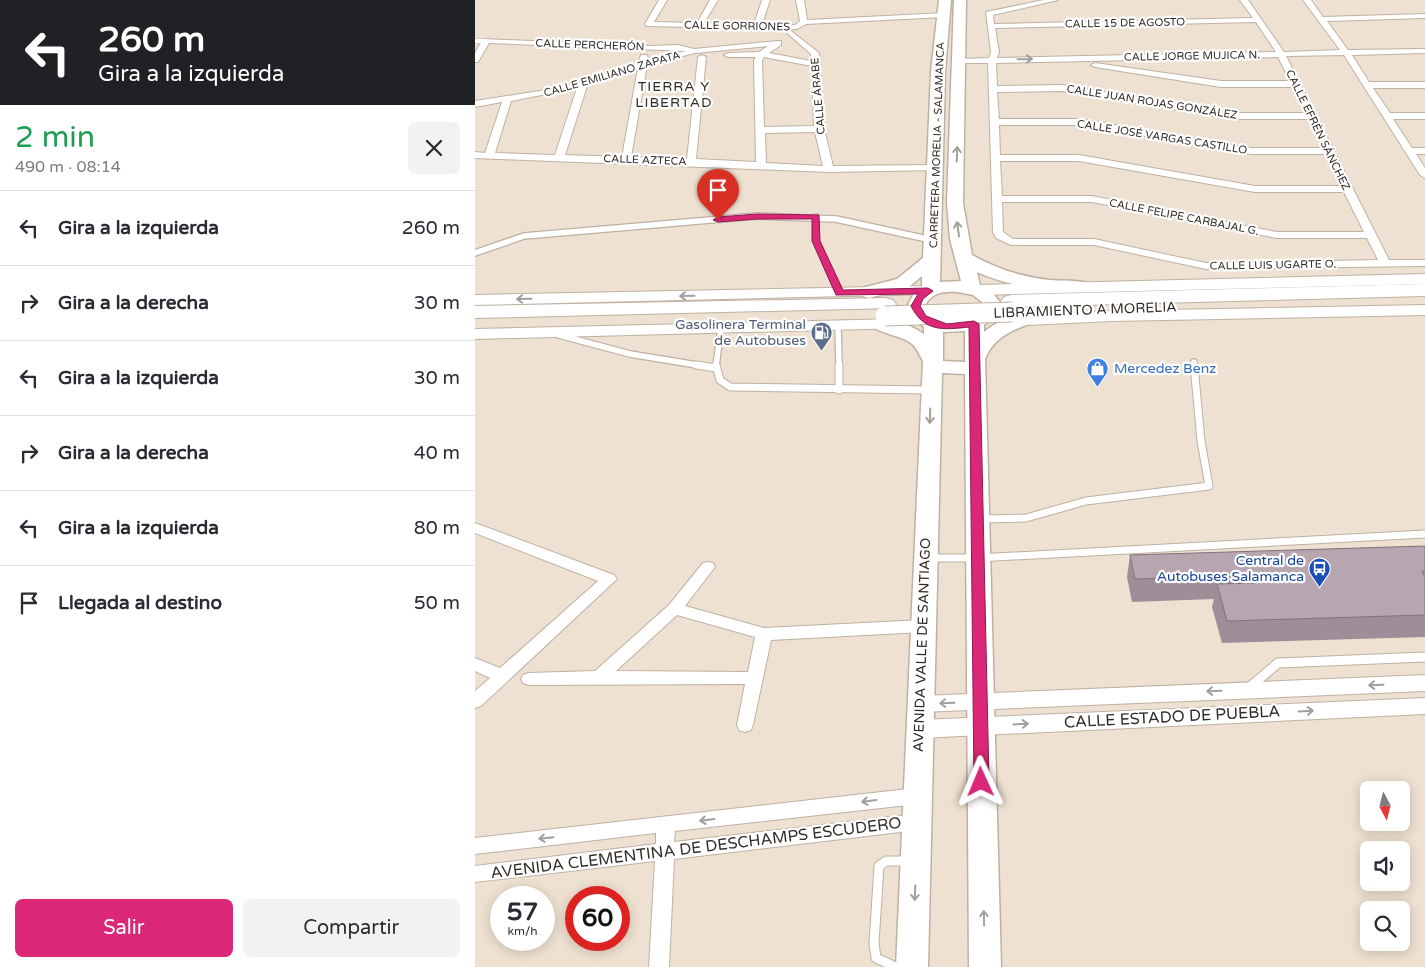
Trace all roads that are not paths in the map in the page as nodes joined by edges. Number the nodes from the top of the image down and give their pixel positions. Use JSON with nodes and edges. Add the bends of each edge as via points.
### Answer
{"nodes":[{"id":1,"x":663,"y":0,"type":"edge"},
{"id":2,"x":714,"y":0,"type":"edge"},
{"id":3,"x":766,"y":0,"type":"edge"},
{"id":4,"x":800,"y":0,"type":"edge"},
{"id":5,"x":945,"y":0,"type":"edge"},
{"id":6,"x":960,"y":0,"type":"edge"},
{"id":7,"x":1054,"y":0,"type":"edge"},
{"id":8,"x":1244,"y":0,"type":"edge"},
{"id":9,"x":1307,"y":0,"type":"edge"},
{"id":10,"x":944,"y":15,"type":"junction"},
{"id":11,"x":1425,"y":16,"type":"edge"},
{"id":12,"x":1321,"y":19,"type":"junction"},
{"id":13,"x":1259,"y":20,"type":"junction"},
{"id":14,"x":991,"y":26,"type":"junction"},
{"id":15,"x":698,"y":27,"type":"junction"},
{"id":16,"x":797,"y":27,"type":"junction"},
{"id":17,"x":757,"y":28,"type":"junction"},
{"id":18,"x":475,"y":41,"type":"edge"},
{"id":19,"x":486,"y":41,"type":"junction"},
{"id":20,"x":778,"y":43,"type":"junction"},
{"id":21,"x":1425,"y":43,"type":"edge"},
{"id":22,"x":646,"y":49,"type":"junction"},
{"id":23,"x":1344,"y":49,"type":"junction"},
{"id":24,"x":1279,"y":50,"type":"junction"},
{"id":25,"x":1425,"y":51,"type":"edge"},
{"id":26,"x":699,"y":54,"type":"junction"},
{"id":27,"x":762,"y":54,"type":"junction"},
{"id":28,"x":993,"y":56,"type":"junction"},
{"id":29,"x":959,"y":57,"type":"junction"},
{"id":30,"x":1057,"y":59,"type":"junction"},
{"id":31,"x":475,"y":60,"type":"edge"},
{"id":32,"x":643,"y":63,"type":"junction"},
{"id":33,"x":816,"y":65,"type":"junction"},
{"id":34,"x":939,"y":72,"type":"junction"},
{"id":35,"x":583,"y":84,"type":"junction"},
{"id":36,"x":1296,"y":84,"type":"junction"},
{"id":37,"x":1367,"y":84,"type":"junction"},
{"id":38,"x":1425,"y":85,"type":"edge"},
{"id":39,"x":993,"y":89,"type":"junction"},
{"id":40,"x":507,"y":100,"type":"junction"},
{"id":41,"x":475,"y":104,"type":"edge"},
{"id":42,"x":1312,"y":116,"type":"junction"},
{"id":43,"x":1387,"y":116,"type":"junction"},
{"id":44,"x":1425,"y":116,"type":"edge"},
{"id":45,"x":994,"y":122,"type":"junction"},
{"id":46,"x":819,"y":129,"type":"junction"},
{"id":47,"x":760,"y":130,"type":"junction"},
{"id":48,"x":1329,"y":151,"type":"junction"},
{"id":49,"x":1409,"y":151,"type":"junction"},
{"id":50,"x":1425,"y":151,"type":"edge"},
{"id":51,"x":475,"y":155,"type":"edge"},
{"id":52,"x":489,"y":156,"type":"junction"},
{"id":53,"x":559,"y":158,"type":"junction"},
{"id":54,"x":996,"y":158,"type":"junction"},
{"id":55,"x":626,"y":160,"type":"junction"},
{"id":56,"x":691,"y":162,"type":"junction"},
{"id":57,"x":761,"y":165,"type":"junction"},
{"id":58,"x":935,"y":168,"type":"junction"},
{"id":59,"x":829,"y":169,"type":"junction"},
{"id":60,"x":1425,"y":175,"type":"edge"},
{"id":61,"x":1348,"y":189,"type":"junction"},
{"id":62,"x":997,"y":199,"type":"junction"},
{"id":63,"x":816,"y":217,"type":"junction"},
{"id":64,"x":1371,"y":235,"type":"junction"},
{"id":65,"x":933,"y":240,"type":"junction"},
{"id":66,"x":475,"y":254,"type":"edge"},
{"id":67,"x":963,"y":258,"type":"junction"},
{"id":68,"x":932,"y":260,"type":"junction"},
{"id":69,"x":1425,"y":263,"type":"edge"},
{"id":70,"x":1385,"y":264,"type":"junction"},
{"id":71,"x":1425,"y":279,"type":"edge"},
{"id":72,"x":1082,"y":287,"type":"junction"},
{"id":73,"x":974,"y":289,"type":"junction"},
{"id":74,"x":1425,"y":290,"type":"edge"},
{"id":75,"x":929,"y":291,"type":"junction"},
{"id":76,"x":869,"y":292,"type":"junction"},
{"id":77,"x":839,"y":293,"type":"junction"},
{"id":78,"x":475,"y":300,"type":"edge"},
{"id":79,"x":1425,"y":300,"type":"edge"},
{"id":80,"x":1425,"y":310,"type":"edge"},
{"id":81,"x":1015,"y":311,"type":"junction"},
{"id":82,"x":475,"y":312,"type":"edge"},
{"id":83,"x":884,"y":315,"type":"junction"},
{"id":84,"x":475,"y":323,"type":"edge"},
{"id":85,"x":975,"y":323,"type":"junction"},
{"id":86,"x":933,"y":324,"type":"junction"},
{"id":87,"x":838,"y":326,"type":"junction"},
{"id":88,"x":721,"y":328,"type":"junction"},
{"id":89,"x":552,"y":332,"type":"junction"},
{"id":90,"x":475,"y":334,"type":"edge"},
{"id":91,"x":1194,"y":362,"type":"dead end"},
{"id":92,"x":974,"y":364,"type":"junction"},
{"id":93,"x":716,"y":368,"type":"junction"},
{"id":94,"x":931,"y":372,"type":"junction"},
{"id":95,"x":839,"y":390,"type":"junction"},
{"id":96,"x":977,"y":520,"type":"junction"},
{"id":97,"x":475,"y":528,"type":"edge"},
{"id":98,"x":1425,"y":534,"type":"edge"},
{"id":99,"x":925,"y":558,"type":"junction"},
{"id":100,"x":977,"y":558,"type":"junction"},
{"id":101,"x":708,"y":567,"type":"dead end"},
{"id":102,"x":674,"y":609,"type":"junction"},
{"id":103,"x":923,"y":626,"type":"junction"},
{"id":104,"x":764,"y":634,"type":"junction"},
{"id":105,"x":1425,"y":656,"type":"edge"},
{"id":106,"x":475,"y":664,"type":"edge"},
{"id":107,"x":502,"y":676,"type":"junction"},
{"id":108,"x":599,"y":677,"type":"junction"},
{"id":109,"x":755,"y":678,"type":"junction"},
{"id":110,"x":529,"y":679,"type":"dead end"},
{"id":111,"x":1425,"y":682,"type":"edge"},
{"id":112,"x":1246,"y":690,"type":"junction"},
{"id":113,"x":475,"y":701,"type":"edge"},
{"id":114,"x":1425,"y":706,"type":"edge"},
{"id":115,"x":980,"y":714,"type":"junction"},
{"id":116,"x":920,"y":716,"type":"junction"},
{"id":117,"x":745,"y":725,"type":"dead end"},
{"id":118,"x":917,"y":796,"type":"junction"},
{"id":119,"x":917,"y":822,"type":"junction"},
{"id":120,"x":666,"y":824,"type":"junction"},
{"id":121,"x":475,"y":846,"type":"edge"},
{"id":122,"x":664,"y":852,"type":"junction"},
{"id":123,"x":916,"y":861,"type":"junction"},
{"id":124,"x":475,"y":874,"type":"edge"},
{"id":125,"x":659,"y":967,"type":"edge"},
{"id":126,"x":896,"y":967,"type":"edge"},
{"id":127,"x":913,"y":967,"type":"edge"},
{"id":128,"x":985,"y":967,"type":"edge"}],
"edges":[{"from":1,"to":15,"type":"street","name":"CALLE GORRIONES","via":[[649,24]]},
{"from":2,"to":15,"type":"street"},
{"from":3,"to":17,"type":"street"},
{"from":4,"to":16,"type":"street"},
{"from":5,"to":10,"type":"main road","name":"CARRETERA MORELIA - SALAMANCA"},
{"from":6,"to":29,"type":"main road","name":"CARRETERA MORELIA - SALAMANCA"},
{"from":7,"to":14,"type":"street","via":[[989,14]]},
{"from":8,"to":13,"type":"street","name":"CALLE EFRÉN SÁNCHEZ"},
{"from":9,"to":12,"type":"street"},
{"from":10,"to":16,"type":"street","name":"CALLE GORRIONES"},
{"from":10,"to":34,"type":"main road","name":"CARRETERA MORELIA - SALAMANCA"},
{"from":11,"to":12,"type":"street"},
{"from":12,"to":23,"type":"street"},
{"from":13,"to":14,"type":"street","name":"CALLE 15 DE AGOSTO"},
{"from":13,"to":24,"type":"street","name":"CALLE EFRÉN SÁNCHEZ"},
{"from":14,"to":28,"type":"street"},
{"from":15,"to":17,"type":"street","name":"CALLE GORRIONES"},
{"from":16,"to":17,"type":"street","name":"CALLE GORRIONES"},
{"from":16,"to":20,"type":"street"},
{"from":16,"to":33,"type":"street","name":"CALLE ÁRABE","via":[[815,53]]},
{"from":18,"to":19,"type":"lane","name":"CALLE PERCHERÓN"},
{"from":19,"to":22,"type":"street","name":"CALLE PERCHERÓN","via":[[619,45]]},
{"from":19,"to":31,"type":"street"},
{"from":20,"to":26,"type":"street","name":"CALLE EMILIANO ZAPATA"},
{"from":20,"to":27,"type":"street"},
{"from":21,"to":23,"type":"street"},
{"from":22,"to":26,"type":"street","name":"CALLE PERCHERÓN","via":[[668,46]]},
{"from":22,"to":32,"type":"street"},
{"from":23,"to":24,"type":"street","name":"CALLE JORGE MUJICA N."},
{"from":23,"to":25,"type":"street","name":"CALLE JORGE MUJICA N."},
{"from":23,"to":37,"type":"street"},
{"from":24,"to":28,"type":"street"},
{"from":24,"to":30,"type":"street","name":"CALLE JORGE MUJICA N."},
{"from":24,"to":36,"type":"street","name":"CALLE EFRÉN SÁNCHEZ"},
{"from":26,"to":27,"type":"street","name":"CALLE EMILIANO ZAPATA"},
{"from":26,"to":32,"type":"street","name":"CALLE EMILIANO ZAPATA"},
{"from":26,"to":56,"type":"street"},
{"from":27,"to":33,"type":"street","name":"CALLE EMILIANO ZAPATA"},
{"from":27,"to":47,"type":"street","via":[[758,60]]},
{"from":28,"to":29,"type":"street","name":"CALLE JORGE MUJICA N."},
{"from":28,"to":30,"type":"street","name":"CALLE JORGE MUJICA N.","one_way":true},
{"from":28,"to":39,"type":"street"},
{"from":29,"to":34,"type":"main road","via":[[945,63]]},
{"from":67,"to":29,"type":"main road","name":"CARRETERA MORELIA - SALAMANCA","one_way":true,"via":[[955,202]]},
{"from":30,"to":36,"type":"street","via":[[1221,84]]},
{"from":32,"to":35,"type":"street","name":"CALLE EMILIANO ZAPATA"},
{"from":32,"to":55,"type":"street"},
{"from":33,"to":46,"type":"street","name":"CALLE ÁRABE"},
{"from":34,"to":58,"type":"main road","name":"CARRETERA MORELIA - SALAMANCA"},
{"from":35,"to":40,"type":"street","name":"CALLE EMILIANO ZAPATA"},
{"from":35,"to":53,"type":"street"},
{"from":36,"to":42,"type":"street","name":"CALLE EFRÉN SÁNCHEZ"},
{"from":37,"to":38,"type":"street"},
{"from":37,"to":43,"type":"street"},
{"from":39,"to":42,"type":"street","name":"CALLE JUAN ROJAS GONZÁLEZ","via":[[1062,88],[1232,116]]},
{"from":39,"to":45,"type":"street"},
{"from":40,"to":41,"type":"street","name":"CALLE EMILIANO ZAPATA"},
{"from":40,"to":52,"type":"street"},
{"from":42,"to":48,"type":"street","name":"CALLE EFRÉN SÁNCHEZ"},
{"from":43,"to":44,"type":"street"},
{"from":43,"to":49,"type":"street"},
{"from":45,"to":48,"type":"street","name":"CALLE JOSÉ VARGAS CASTILLO","via":[[1080,122],[1251,151]]},
{"from":45,"to":54,"type":"street"},
{"from":46,"to":47,"type":"street"},
{"from":46,"to":59,"type":"street","name":"CALLE ÁRABE"},
{"from":47,"to":57,"type":"street"},
{"from":48,"to":61,"type":"street","name":"CALLE EFRÉN SÁNCHEZ"},
{"from":49,"to":50,"type":"street"},
{"from":49,"to":60,"type":"street"},
{"from":51,"to":52,"type":"street","name":"CALLE AZTECA"},
{"from":52,"to":53,"type":"street","name":"CALLE AZTECA"},
{"from":53,"to":55,"type":"street","name":"CALLE AZTECA"},
{"from":54,"to":61,"type":"street","via":[[1079,158],[1255,188]]},
{"from":54,"to":62,"type":"street"},
{"from":55,"to":56,"type":"street","name":"CALLE AZTECA"},
{"from":56,"to":57,"type":"street","name":"CALLE AZTECA"},
{"from":57,"to":59,"type":"street","name":"CALLE AZTECA"},
{"from":58,"to":59,"type":"street","name":"CALLE AZTECA"},
{"from":58,"to":65,"type":"main road","name":"CARRETERA MORELIA - SALAMANCA"},
{"from":61,"to":64,"type":"street","name":"CALLE EFRÉN SÁNCHEZ"},
{"from":62,"to":64,"type":"street","name":"CALLE FELIPE CARBAJAL G.","via":[[1092,199],[1277,235]]},
{"from":62,"to":70,"type":"street","name":"CALLE LUIS UGARTE O.","via":[[999,232],[1005,240],[1019,243],[1094,242],[1206,266]]},
{"from":63,"to":65,"type":"lane"},
{"from":63,"to":66,"type":"lane","via":[[757,216],[524,236]]},
{"from":63,"to":77,"type":"lane","via":[[816,241]]},
{"from":64,"to":70,"type":"street","name":"CALLE EFRÉN SÁNCHEZ"},
{"from":65,"to":68,"type":"main road","name":"CARRETERA MORELIA - SALAMANCA"},
{"from":67,"to":72,"type":"main road","via":[[1015,280]]},
{"from":67,"to":73,"type":"main road","name":"CARRETERA MORELIA - SALAMANCA"},
{"from":68,"to":75,"type":"main road","name":"CARRETERA MORELIA - SALAMANCA"},
{"from":68,"to":76,"type":"main road","via":[[903,283]]},
{"from":69,"to":70,"type":"street","name":"CALLE LUIS UGARTE O."},
{"from":71,"to":72,"type":"main road"},
{"from":72,"to":73,"type":"main road"},
{"from":73,"to":75,"type":"main road","via":[[948,286]]},
{"from":73,"to":85,"type":"main road","via":[[989,298],[991,306],[986,317]]},
{"from":74,"to":81,"type":"highway","name":"LIBRAMIENTO A MORELIA"},
{"from":75,"to":76,"type":"main road"},
{"from":75,"to":86,"type":"main road","via":[[917,302],[916,310]]},
{"from":76,"to":77,"type":"main road"},
{"from":77,"to":78,"type":"main road","one_way":true},
{"from":79,"to":81,"type":"highway","name":"LIBRAMIENTO A MORELIA"},
{"from":80,"to":81,"type":"main road"},
{"from":81,"to":83,"type":"highway","name":"LIBRAMIENTO A MORELIA","bridge":true},
{"from":81,"to":85,"type":"main road"},
{"from":81,"to":92,"type":"main road","via":[[1010,324],[990,336],[977,351]]},
{"from":82,"to":83,"type":"highway","name":"LIBRAMIENTO A MORELIA"},
{"from":83,"to":84,"type":"highway","name":"LIBRAMIENTO A MORELIA"},
{"from":83,"to":86,"type":"main road"},
{"from":83,"to":87,"type":"main road"},
{"from":83,"to":94,"type":"main road","via":[[924,343]]},
{"from":85,"to":86,"type":"main road","via":[[954,327]]},
{"from":85,"to":92,"type":"main road"},
{"from":86,"to":94,"type":"main road","name":"AVENIDA VALLE DE SANTIAGO"},
{"from":87,"to":88,"type":"main road"},
{"from":87,"to":95,"type":"lane"},
{"from":88,"to":89,"type":"main road"},
{"from":88,"to":93,"type":"lane"},
{"from":89,"to":90,"type":"main road"},
{"from":89,"to":93,"type":"lane","via":[[630,354]]},
{"from":91,"to":96,"type":"lane","via":[[1201,441],[1209,486],[1086,501],[1026,518]]},
{"from":92,"to":94,"type":"main road"},
{"from":92,"to":96,"type":"main road"},
{"from":93,"to":95,"type":"lane","via":[[720,380],[730,387]]},
{"from":94,"to":95,"type":"lane"},
{"from":94,"to":99,"type":"main road","name":"AVENIDA VALLE DE SANTIAGO","one_way":true},
{"from":96,"to":100,"type":"main road"},
{"from":97,"to":107,"type":"street","via":[[609,579]]},
{"from":98,"to":100,"type":"lane"},
{"from":99,"to":100,"type":"lane"},
{"from":99,"to":103,"type":"main road","name":"AVENIDA VALLE DE SANTIAGO"},
{"from":100,"to":115,"type":"main road"},
{"from":101,"to":102,"type":"street"},
{"from":102,"to":104,"type":"street"},
{"from":102,"to":108,"type":"street"},
{"from":103,"to":104,"type":"street"},
{"from":103,"to":116,"type":"main road","name":"AVENIDA VALLE DE SANTIAGO"},
{"from":104,"to":109,"type":"street"},
{"from":105,"to":112,"type":"lane","via":[[1278,663]]},
{"from":106,"to":107,"type":"street"},
{"from":107,"to":113,"type":"street"},
{"from":108,"to":109,"type":"street"},
{"from":108,"to":110,"type":"street"},
{"from":109,"to":117,"type":"street"},
{"from":111,"to":112,"type":"street","name":"CALLE ESTADO DE PUEBLA","one_way":true},
{"from":112,"to":115,"type":"street","name":"CALLE ESTADO DE PUEBLA","one_way":true},
{"from":115,"to":114,"type":"street","name":"CALLE ESTADO DE PUEBLA","one_way":true},
{"from":115,"to":116,"type":"street","name":"CALLE ESTADO DE PUEBLA"},
{"from":128,"to":115,"type":"main road","one_way":true},
{"from":116,"to":118,"type":"main road","name":"AVENIDA VALLE DE SANTIAGO"},
{"from":118,"to":119,"type":"main road","name":"AVENIDA VALLE DE SANTIAGO"},
{"from":118,"to":120,"type":"street","name":"AVENIDA CLEMENTINA DE DESCHAMPS ESCUDERO","one_way":true},
{"from":119,"to":122,"type":"street","name":"AVENIDA CLEMENTINA DE DESCHAMPS ESCUDERO"},
{"from":119,"to":123,"type":"main road","name":"AVENIDA VALLE DE SANTIAGO"},
{"from":120,"to":121,"type":"street","name":"AVENIDA CLEMENTINA DE DESCHAMPS ESCUDERO","one_way":true},
{"from":120,"to":122,"type":"street"},
{"from":122,"to":124,"type":"street","name":"AVENIDA CLEMENTINA DE DESCHAMPS ESCUDERO"},
{"from":122,"to":125,"type":"street"},
{"from":123,"to":126,"type":"lane","via":[[886,861],[879,866],[876,958]]},
{"from":123,"to":127,"type":"main road","name":"AVENIDA VALLE DE SANTIAGO","one_way":true}]}
